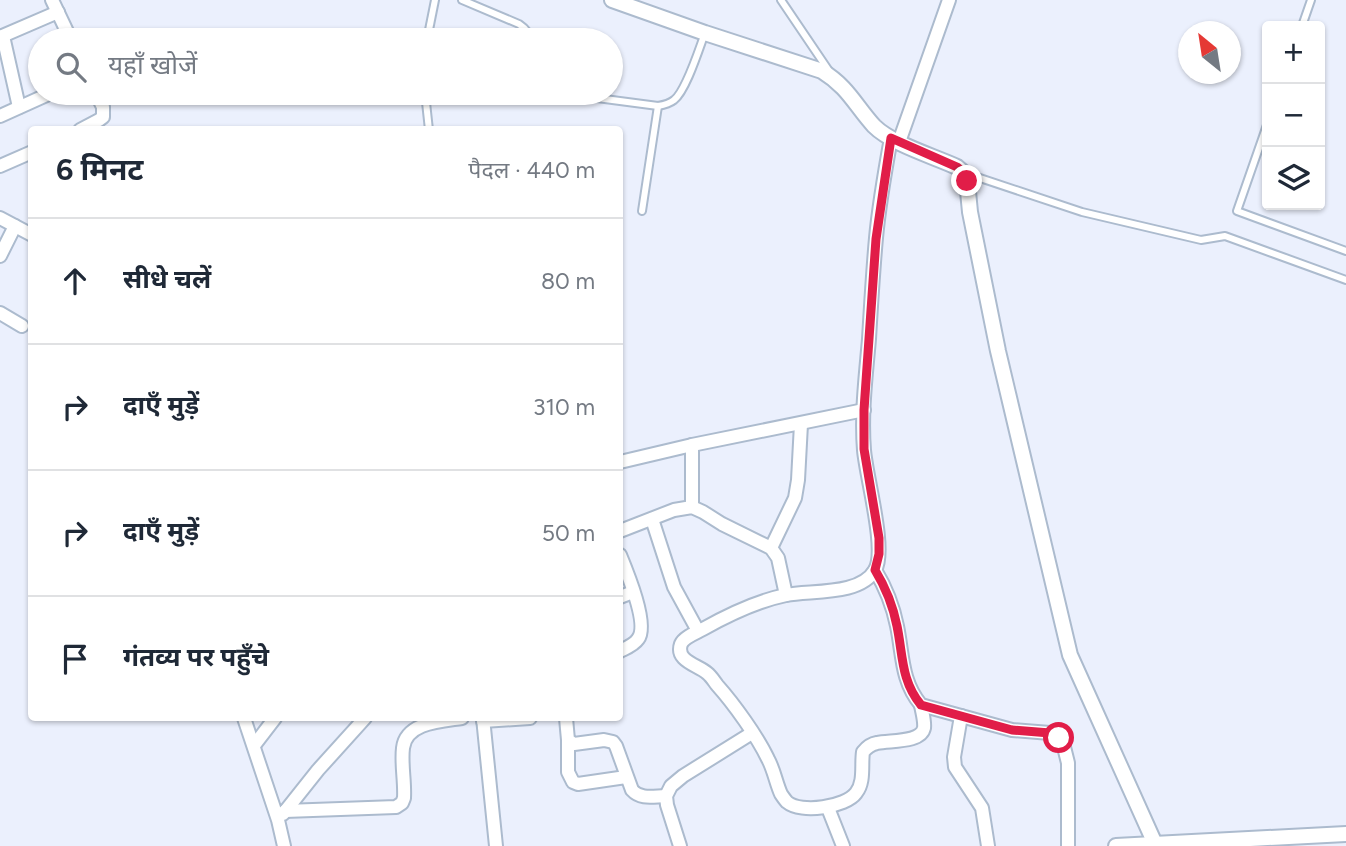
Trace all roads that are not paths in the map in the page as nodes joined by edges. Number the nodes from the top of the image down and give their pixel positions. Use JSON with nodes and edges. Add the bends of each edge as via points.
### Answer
{"nodes":[{"id":1,"x":435,"y":0,"type":"edge"},
{"id":2,"x":462,"y":0,"type":"edge"},
{"id":3,"x":612,"y":0,"type":"edge"},
{"id":4,"x":782,"y":0,"type":"edge"},
{"id":5,"x":949,"y":0,"type":"edge"},
{"id":6,"x":1311,"y":0,"type":"edge"},
{"id":7,"x":55,"y":6,"type":"edge"},
{"id":8,"x":1304,"y":21,"type":"edge"},
{"id":9,"x":65,"y":28,"type":"edge"},
{"id":10,"x":429,"y":28,"type":"edge"},
{"id":11,"x":525,"y":28,"type":"edge"},
{"id":12,"x":705,"y":33,"type":"junction"},
{"id":13,"x":2,"y":37,"type":"edge"},
{"id":14,"x":834,"y":79,"type":"junction"},
{"id":15,"x":623,"y":101,"type":"edge"},
{"id":16,"x":28,"y":103,"type":"edge"},
{"id":17,"x":102,"y":105,"type":"edge"},
{"id":18,"x":426,"y":105,"type":"edge"},
{"id":19,"x":658,"y":106,"type":"junction"},
{"id":20,"x":19,"y":107,"type":"junction"},
{"id":21,"x":0,"y":116,"type":"edge"},
{"id":22,"x":88,"y":126,"type":"edge"},
{"id":23,"x":428,"y":126,"type":"edge"},
{"id":24,"x":1262,"y":139,"type":"edge"},
{"id":25,"x":895,"y":140,"type":"junction"},
{"id":26,"x":28,"y":154,"type":"edge"},
{"id":27,"x":0,"y":166,"type":"edge"},
{"id":28,"x":964,"y":173,"type":"junction"},
{"id":29,"x":642,"y":211,"type":"dead end"},
{"id":30,"x":0,"y":218,"type":"edge"},
{"id":31,"x":15,"y":226,"type":"junction"},
{"id":32,"x":28,"y":232,"type":"edge"},
{"id":33,"x":1346,"y":251,"type":"edge"},
{"id":34,"x":0,"y":256,"type":"edge"},
{"id":35,"x":1346,"y":281,"type":"edge"},
{"id":36,"x":0,"y":313,"type":"edge"},
{"id":37,"x":22,"y":326,"type":"dead end"},
{"id":38,"x":864,"y":410,"type":"junction"},
{"id":39,"x":802,"y":424,"type":"junction"},
{"id":40,"x":692,"y":445,"type":"junction"},
{"id":41,"x":623,"y":461,"type":"edge"},
{"id":42,"x":692,"y":507,"type":"junction"},
{"id":43,"x":652,"y":519,"type":"junction"},
{"id":44,"x":623,"y":530,"type":"edge"},
{"id":45,"x":771,"y":548,"type":"junction"},
{"id":46,"x":623,"y":564,"type":"edge"},
{"id":47,"x":875,"y":570,"type":"junction"},
{"id":48,"x":633,"y":592,"type":"junction"},
{"id":49,"x":786,"y":595,"type":"junction"},
{"id":50,"x":623,"y":596,"type":"edge"},
{"id":51,"x":698,"y":631,"type":"junction"},
{"id":52,"x":623,"y":650,"type":"edge"},
{"id":53,"x":921,"y":705,"type":"junction"},
{"id":54,"x":961,"y":716,"type":"junction"},
{"id":55,"x":245,"y":721,"type":"edge"},
{"id":56,"x":273,"y":721,"type":"edge"},
{"id":57,"x":362,"y":721,"type":"edge"},
{"id":58,"x":406,"y":721,"type":"edge"},
{"id":59,"x":444,"y":721,"type":"edge"},
{"id":60,"x":483,"y":721,"type":"edge"},
{"id":61,"x":566,"y":721,"type":"edge"},
{"id":62,"x":411,"y":732,"type":"junction"},
{"id":63,"x":752,"y":733,"type":"junction"},
{"id":64,"x":568,"y":740,"type":"junction"},
{"id":65,"x":255,"y":744,"type":"junction"},
{"id":66,"x":626,"y":777,"type":"junction"},
{"id":67,"x":666,"y":796,"type":"junction"},
{"id":68,"x":828,"y":807,"type":"junction"},
{"id":69,"x":282,"y":816,"type":"junction"},
{"id":70,"x":1346,"y":834,"type":"edge"},
{"id":71,"x":1156,"y":845,"type":"edge"},
{"id":72,"x":284,"y":846,"type":"edge"},
{"id":73,"x":496,"y":846,"type":"edge"},
{"id":74,"x":680,"y":846,"type":"edge"},
{"id":75,"x":843,"y":846,"type":"edge"},
{"id":76,"x":988,"y":846,"type":"edge"},
{"id":77,"x":1068,"y":846,"type":"edge"},
{"id":78,"x":1116,"y":846,"type":"edge"}],
"edges":[{"from":1,"to":10,"type":"lane"},
{"from":2,"to":11,"type":"lane"},
{"from":3,"to":12,"type":"street"},
{"from":4,"to":14,"type":"lane"},
{"from":5,"to":25,"type":"street"},
{"from":6,"to":8,"type":"lane"},
{"from":7,"to":9,"type":"street"},
{"from":7,"to":13,"type":"street"},
{"from":12,"to":14,"type":"street","via":[[822,71]]},
{"from":12,"to":19,"type":"lane","via":[[677,99]]},
{"from":13,"to":20,"type":"street"},
{"from":14,"to":25,"type":"street","via":[[875,127]]},
{"from":15,"to":19,"type":"lane"},
{"from":16,"to":20,"type":"street"},
{"from":17,"to":22,"type":"street","via":[[103,117]]},
{"from":18,"to":23,"type":"lane"},
{"from":19,"to":29,"type":"lane"},
{"from":20,"to":21,"type":"street"},
{"from":24,"to":33,"type":"lane","via":[[1237,211]]},
{"from":25,"to":28,"type":"street"},
{"from":25,"to":38,"type":"street","via":[[876,239]]},
{"from":26,"to":27,"type":"street"},
{"from":28,"to":35,"type":"lane","via":[[1082,212],[1201,240],[1225,236]]},
{"from":28,"to":71,"type":"street","via":[[998,351],[1066,643]]},
{"from":30,"to":31,"type":"street"},
{"from":31,"to":32,"type":"street"},
{"from":31,"to":34,"type":"street"},
{"from":36,"to":37,"type":"street"},
{"from":38,"to":39,"type":"street"},
{"from":38,"to":47,"type":"street","via":[[864,449],[879,538]]},
{"from":39,"to":40,"type":"street"},
{"from":39,"to":45,"type":"street","via":[[795,498]]},
{"from":40,"to":41,"type":"street"},
{"from":40,"to":42,"type":"street"},
{"from":42,"to":43,"type":"street"},
{"from":42,"to":45,"type":"street"},
{"from":43,"to":44,"type":"street"},
{"from":43,"to":51,"type":"street","via":[[674,587]]},
{"from":45,"to":49,"type":"street","via":[[780,564]]},
{"from":46,"to":48,"type":"street"},
{"from":47,"to":49,"type":"street","via":[[867,579],[839,590]]},
{"from":47,"to":53,"type":"street","via":[[890,600],[906,682]]},
{"from":48,"to":50,"type":"street"},
{"from":48,"to":52,"type":"street","via":[[642,629],[639,639]]},
{"from":49,"to":51,"type":"street"},
{"from":51,"to":63,"type":"street","via":[[681,644],[682,656],[706,672]]},
{"from":53,"to":54,"type":"street"},
{"from":53,"to":68,"type":"street","via":[[924,725],[920,735],[869,746],[863,752],[856,794]]},
{"from":54,"to":76,"type":"street","via":[[955,766],[982,808]]},
{"from":54,"to":77,"type":"street","via":[[1059,738],[1068,763]]},
{"from":55,"to":65,"type":"street"},
{"from":56,"to":65,"type":"street"},
{"from":57,"to":69,"type":"street"},
{"from":58,"to":62,"type":"street"},
{"from":59,"to":62,"type":"street"},
{"from":60,"to":73,"type":"street"},
{"from":61,"to":64,"type":"street"},
{"from":62,"to":69,"type":"street","via":[[403,750],[404,798],[396,807]]},
{"from":63,"to":67,"type":"street","via":[[683,776]]},
{"from":63,"to":68,"type":"street","via":[[788,803]]},
{"from":64,"to":66,"type":"street","via":[[574,744],[613,741]]},
{"from":64,"to":66,"type":"street","via":[[573,782]]},
{"from":65,"to":69,"type":"street"},
{"from":66,"to":67,"type":"street","via":[[636,795]]},
{"from":67,"to":74,"type":"street"},
{"from":68,"to":75,"type":"street"},
{"from":69,"to":72,"type":"street"},
{"from":70,"to":71,"type":"street"},
{"from":71,"to":78,"type":"street"}]}
